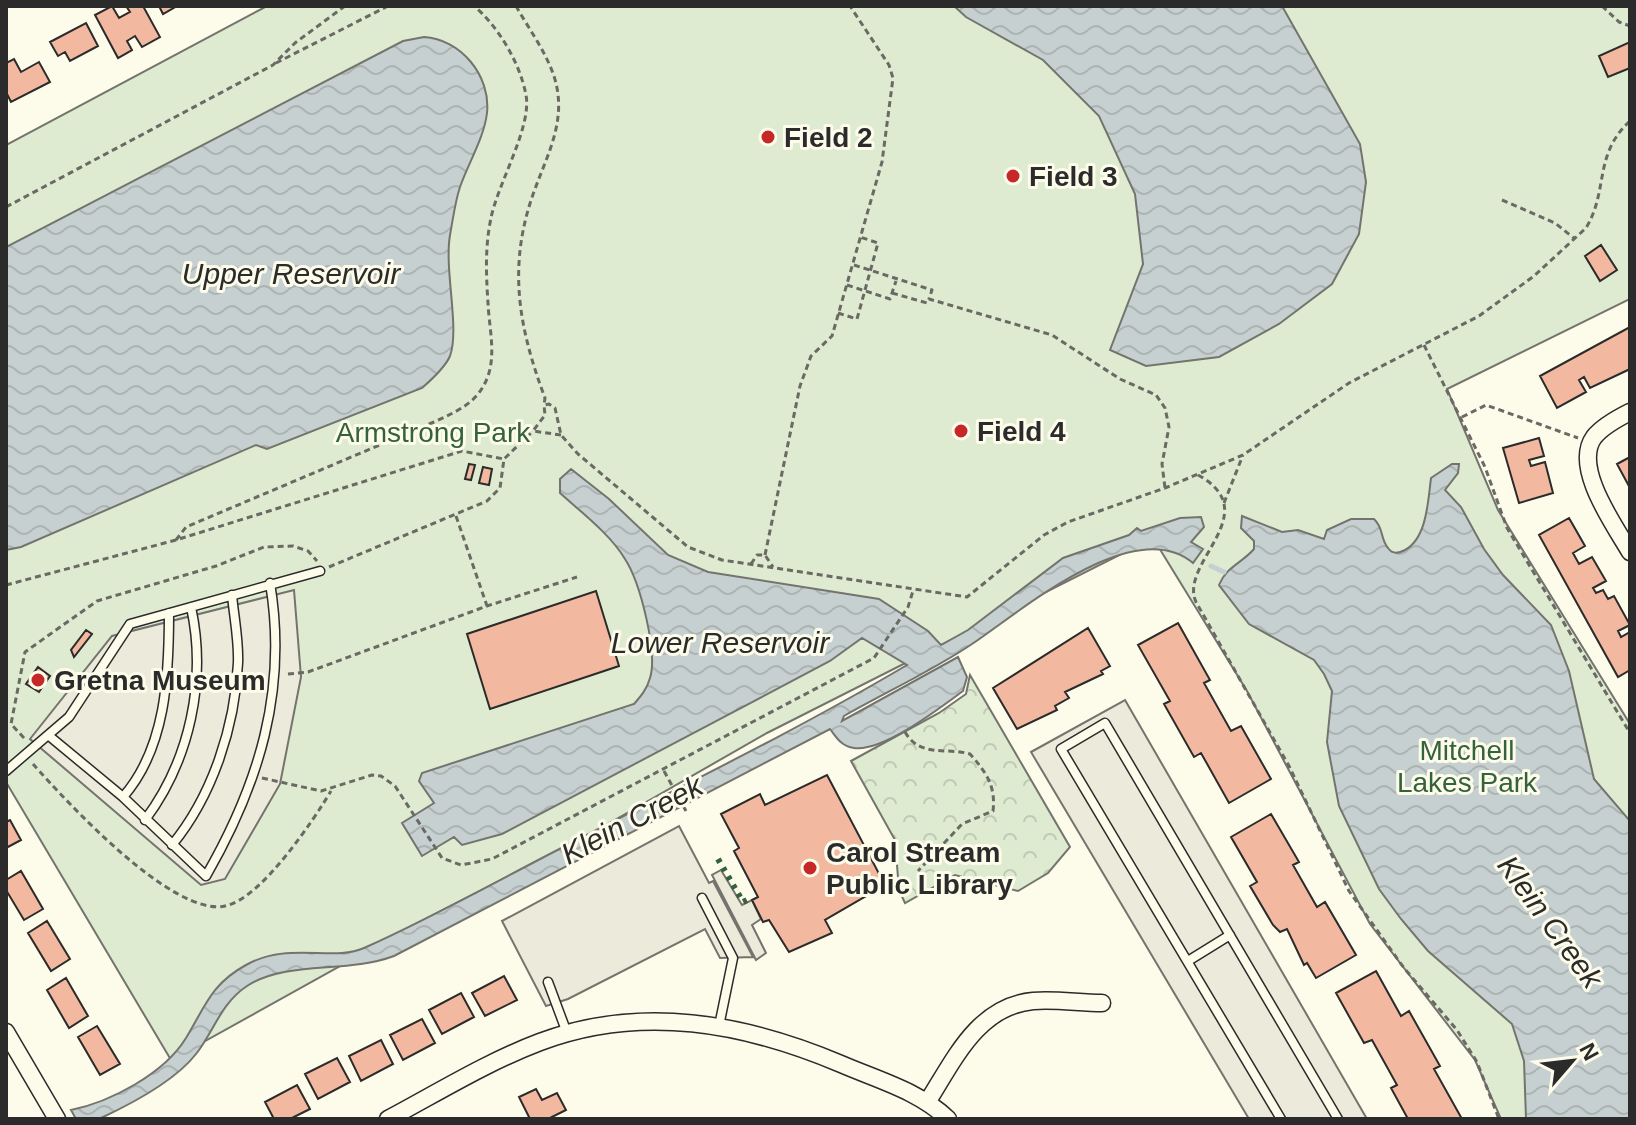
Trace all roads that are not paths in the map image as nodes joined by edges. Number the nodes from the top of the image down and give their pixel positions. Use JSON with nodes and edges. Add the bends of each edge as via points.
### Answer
{"nodes":[{"id":1,"x":1630,"y":412,"type":"edge"},
{"id":2,"x":1630,"y":552,"type":"edge"},
{"id":3,"x":320,"y":571,"type":"road end"},
{"id":4,"x":270,"y":583,"type":"junction"},
{"id":5,"x":232,"y":595,"type":"junction"},
{"id":6,"x":191,"y":607,"type":"junction"},
{"id":7,"x":169,"y":613,"type":"junction"},
{"id":8,"x":48,"y":735,"type":"junction"},
{"id":9,"x":6,"y":771,"type":"edge"},
{"id":10,"x":123,"y":797,"type":"junction"},
{"id":11,"x":145,"y":820,"type":"junction"},
{"id":12,"x":172,"y":845,"type":"junction"},
{"id":13,"x":702,"y":898,"type":"dead end"},
{"id":14,"x":1230,"y":935,"type":"junction"},
{"id":15,"x":1188,"y":961,"type":"junction"},
{"id":16,"x":548,"y":982,"type":"dead end"},
{"id":17,"x":1102,"y":1003,"type":"dead end"},
{"id":18,"x":719,"y":1026,"type":"junction"},
{"id":19,"x":6,"y":1032,"type":"edge"},
{"id":20,"x":567,"y":1033,"type":"junction"},
{"id":21,"x":928,"y":1101,"type":"junction"},
{"id":22,"x":57,"y":1119,"type":"edge"},
{"id":23,"x":388,"y":1119,"type":"edge"},
{"id":24,"x":948,"y":1119,"type":"edge"},
{"id":25,"x":1281,"y":1119,"type":"edge"},
{"id":26,"x":1338,"y":1119,"type":"edge"}],
"edges":[{"from":1,"to":2,"type":"street","via":[[1591,444],[1596,494]]},
{"from":3,"to":4,"type":"lane"},
{"from":4,"to":5,"type":"lane"},
{"from":4,"to":12,"type":"lane","via":[[276,676],[255,776],[206,876]]},
{"from":5,"to":6,"type":"lane"},
{"from":5,"to":12,"type":"lane","via":[[238,659],[229,727],[196,813]]},
{"from":6,"to":7,"type":"lane"},
{"from":6,"to":11,"type":"lane","via":[[198,653],[191,717],[176,765]]},
{"from":7,"to":8,"type":"lane","via":[[130,624],[69,717]]},
{"from":7,"to":10,"type":"lane","via":[[169,677],[162,712],[143,769]]},
{"from":8,"to":9,"type":"lane"},
{"from":8,"to":10,"type":"lane"},
{"from":10,"to":11,"type":"lane"},
{"from":11,"to":12,"type":"lane"},
{"from":13,"to":18,"type":"lane","via":[[733,958]]},
{"from":14,"to":15,"type":"lane"},
{"from":14,"to":15,"type":"lane","via":[[1105,723],[1061,749]]},
{"from":14,"to":26,"type":"lane"},
{"from":15,"to":25,"type":"lane"},
{"from":16,"to":20,"type":"lane"},
{"from":17,"to":21,"type":"street","via":[[1031,1001],[985,1020]]},
{"from":18,"to":20,"type":"street","via":[[657,1020]]},
{"from":18,"to":21,"type":"street","via":[[804,1048]]},
{"from":19,"to":22,"type":"street"},
{"from":20,"to":23,"type":"street","via":[[502,1059]]},
{"from":21,"to":24,"type":"street"}]}
